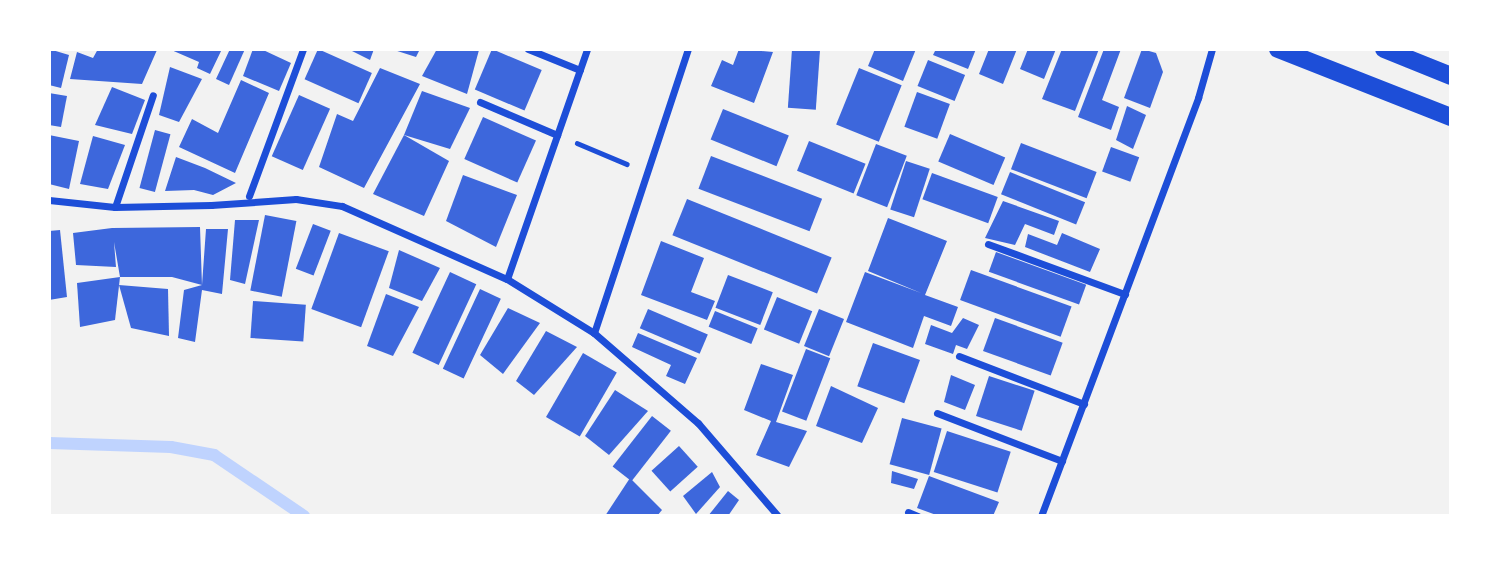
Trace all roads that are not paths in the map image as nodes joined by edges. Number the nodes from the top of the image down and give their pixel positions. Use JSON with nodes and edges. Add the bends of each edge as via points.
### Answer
{"nodes":[{"id":1,"x":528,"y":49,"type":"edge"},
{"id":2,"x":587,"y":49,"type":"edge"},
{"id":3,"x":688,"y":49,"type":"edge"},
{"id":4,"x":1212,"y":49,"type":"edge"},
{"id":5,"x":1278,"y":49,"type":"edge"},
{"id":6,"x":1384,"y":49,"type":"edge"},
{"id":7,"x":301,"y":50,"type":"edge"},
{"id":8,"x":580,"y":70,"type":"junction"},
{"id":9,"x":1451,"y":76,"type":"edge"},
{"id":10,"x":153,"y":95,"type":"dead end"},
{"id":11,"x":480,"y":102,"type":"dead end"},
{"id":12,"x":1451,"y":117,"type":"edge"},
{"id":13,"x":557,"y":135,"type":"junction"},
{"id":14,"x":249,"y":196,"type":"dead end"},
{"id":15,"x":49,"y":200,"type":"edge"},
{"id":16,"x":115,"y":207,"type":"junction"},
{"id":17,"x":988,"y":244,"type":"dead end"},
{"id":18,"x":507,"y":279,"type":"junction"},
{"id":19,"x":1125,"y":294,"type":"junction"},
{"id":20,"x":594,"y":333,"type":"junction"},
{"id":21,"x":959,"y":356,"type":"dead end"},
{"id":22,"x":1084,"y":404,"type":"junction"},
{"id":23,"x":937,"y":413,"type":"dead end"},
{"id":24,"x":1062,"y":461,"type":"junction"},
{"id":25,"x":908,"y":512,"type":"dead end"},
{"id":26,"x":778,"y":516,"type":"edge"},
{"id":27,"x":918,"y":516,"type":"edge"},
{"id":28,"x":1041,"y":516,"type":"edge"}],
"edges":[{"from":1,"to":8,"type":"street"},
{"from":2,"to":8,"type":"street"},
{"from":3,"to":20,"type":"street"},
{"from":4,"to":19,"type":"street"},
{"from":5,"to":12,"type":"main road"},
{"from":6,"to":9,"type":"main road"},
{"from":7,"to":14,"type":"street"},
{"from":8,"to":13,"type":"street"},
{"from":10,"to":16,"type":"street"},
{"from":11,"to":13,"type":"street"},
{"from":13,"to":18,"type":"street"},
{"from":15,"to":16,"type":"street"},
{"from":16,"to":18,"type":"street","via":[[320,201],[342,206]]},
{"from":17,"to":19,"type":"street"},
{"from":18,"to":20,"type":"street"},
{"from":19,"to":22,"type":"street"},
{"from":20,"to":26,"type":"street","via":[[698,423]]},
{"from":21,"to":22,"type":"street"},
{"from":22,"to":24,"type":"street"},
{"from":23,"to":24,"type":"street"},
{"from":24,"to":28,"type":"street"},
{"from":25,"to":27,"type":"street"}]}
